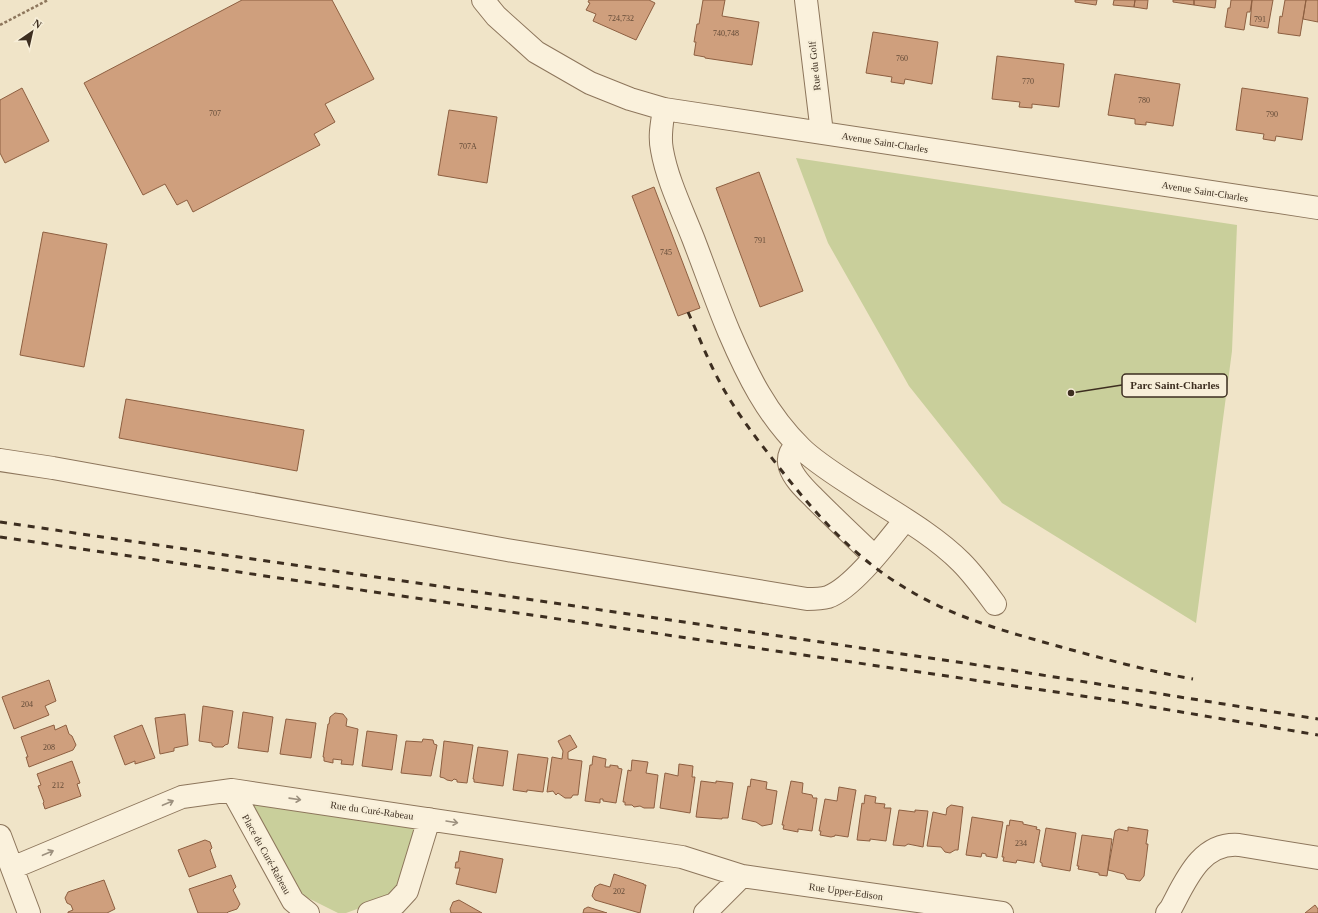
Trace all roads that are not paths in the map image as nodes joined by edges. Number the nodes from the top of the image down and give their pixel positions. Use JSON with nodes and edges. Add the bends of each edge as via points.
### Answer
{"nodes":[{"id":1,"x":483,"y":0,"type":"edge"},
{"id":2,"x":806,"y":0,"type":"edge"},
{"id":3,"x":664,"y":109,"type":"junction"},
{"id":4,"x":822,"y":133,"type":"junction"},
{"id":5,"x":1318,"y":208,"type":"edge"},
{"id":6,"x":797,"y":444,"type":"junction"},
{"id":7,"x":0,"y":460,"type":"edge"},
{"id":8,"x":905,"y":520,"type":"junction"},
{"id":9,"x":874,"y":556,"type":"junction"},
{"id":10,"x":995,"y":604,"type":"dead end"},
{"id":11,"x":232,"y":790,"type":"junction"},
{"id":12,"x":429,"y":818,"type":"junction"},
{"id":13,"x":0,"y":836,"type":"edge"},
{"id":14,"x":1318,"y":858,"type":"edge"},
{"id":15,"x":12,"y":868,"type":"junction"},
{"id":16,"x":742,"y":876,"type":"junction"},
{"id":17,"x":29,"y":913,"type":"edge"},
{"id":18,"x":308,"y":913,"type":"edge"},
{"id":19,"x":369,"y":913,"type":"edge"},
{"id":20,"x":705,"y":913,"type":"edge"},
{"id":21,"x":1002,"y":913,"type":"edge"},
{"id":22,"x":1167,"y":913,"type":"edge"}],
"edges":[{"from":1,"to":3,"type":"street","name":"Avenue Saint-Charles","via":[[496,16],[536,52],[590,83]]},
{"from":2,"to":4,"type":"street","name":"Rue du Golf"},
{"from":3,"to":4,"type":"street","name":"Avenue Saint-Charles"},
{"from":3,"to":6,"type":"street","via":[[660,131],[670,179],[716,299],[757,391],[780,426]]},
{"from":4,"to":5,"type":"street","name":"Avenue Saint-Charles"},
{"from":6,"to":8,"type":"street","via":[[835,474]]},
{"from":6,"to":9,"type":"street","via":[[789,460],[794,474],[804,488]]},
{"from":7,"to":9,"type":"street","via":[[500,549],[807,599],[828,597],[838,592],[848,585]]},
{"from":8,"to":9,"type":"street"},
{"from":8,"to":10,"type":"street","via":[[960,561]]},
{"from":11,"to":12,"type":"street","name":"Rue du Curé-Rabeau","one_way":true},
{"from":15,"to":11,"type":"street","name":"Rue du Curé-Rabeau","one_way":true,"via":[[182,797]]},
{"from":11,"to":18,"type":"street","name":"Place du Curé-Rabeau","via":[[293,901]]},
{"from":12,"to":16,"type":"street","name":"Rue du Curé-Rabeau","one_way":true,"via":[[682,857]]},
{"from":12,"to":19,"type":"street","via":[[406,891],[395,904]]},
{"from":13,"to":15,"type":"street"},
{"from":14,"to":22,"type":"street","via":[[1239,845],[1218,847],[1191,870]]},
{"from":15,"to":17,"type":"street"},
{"from":16,"to":20,"type":"street"},
{"from":16,"to":21,"type":"street","name":"Rue Upper-Edison"}]}
